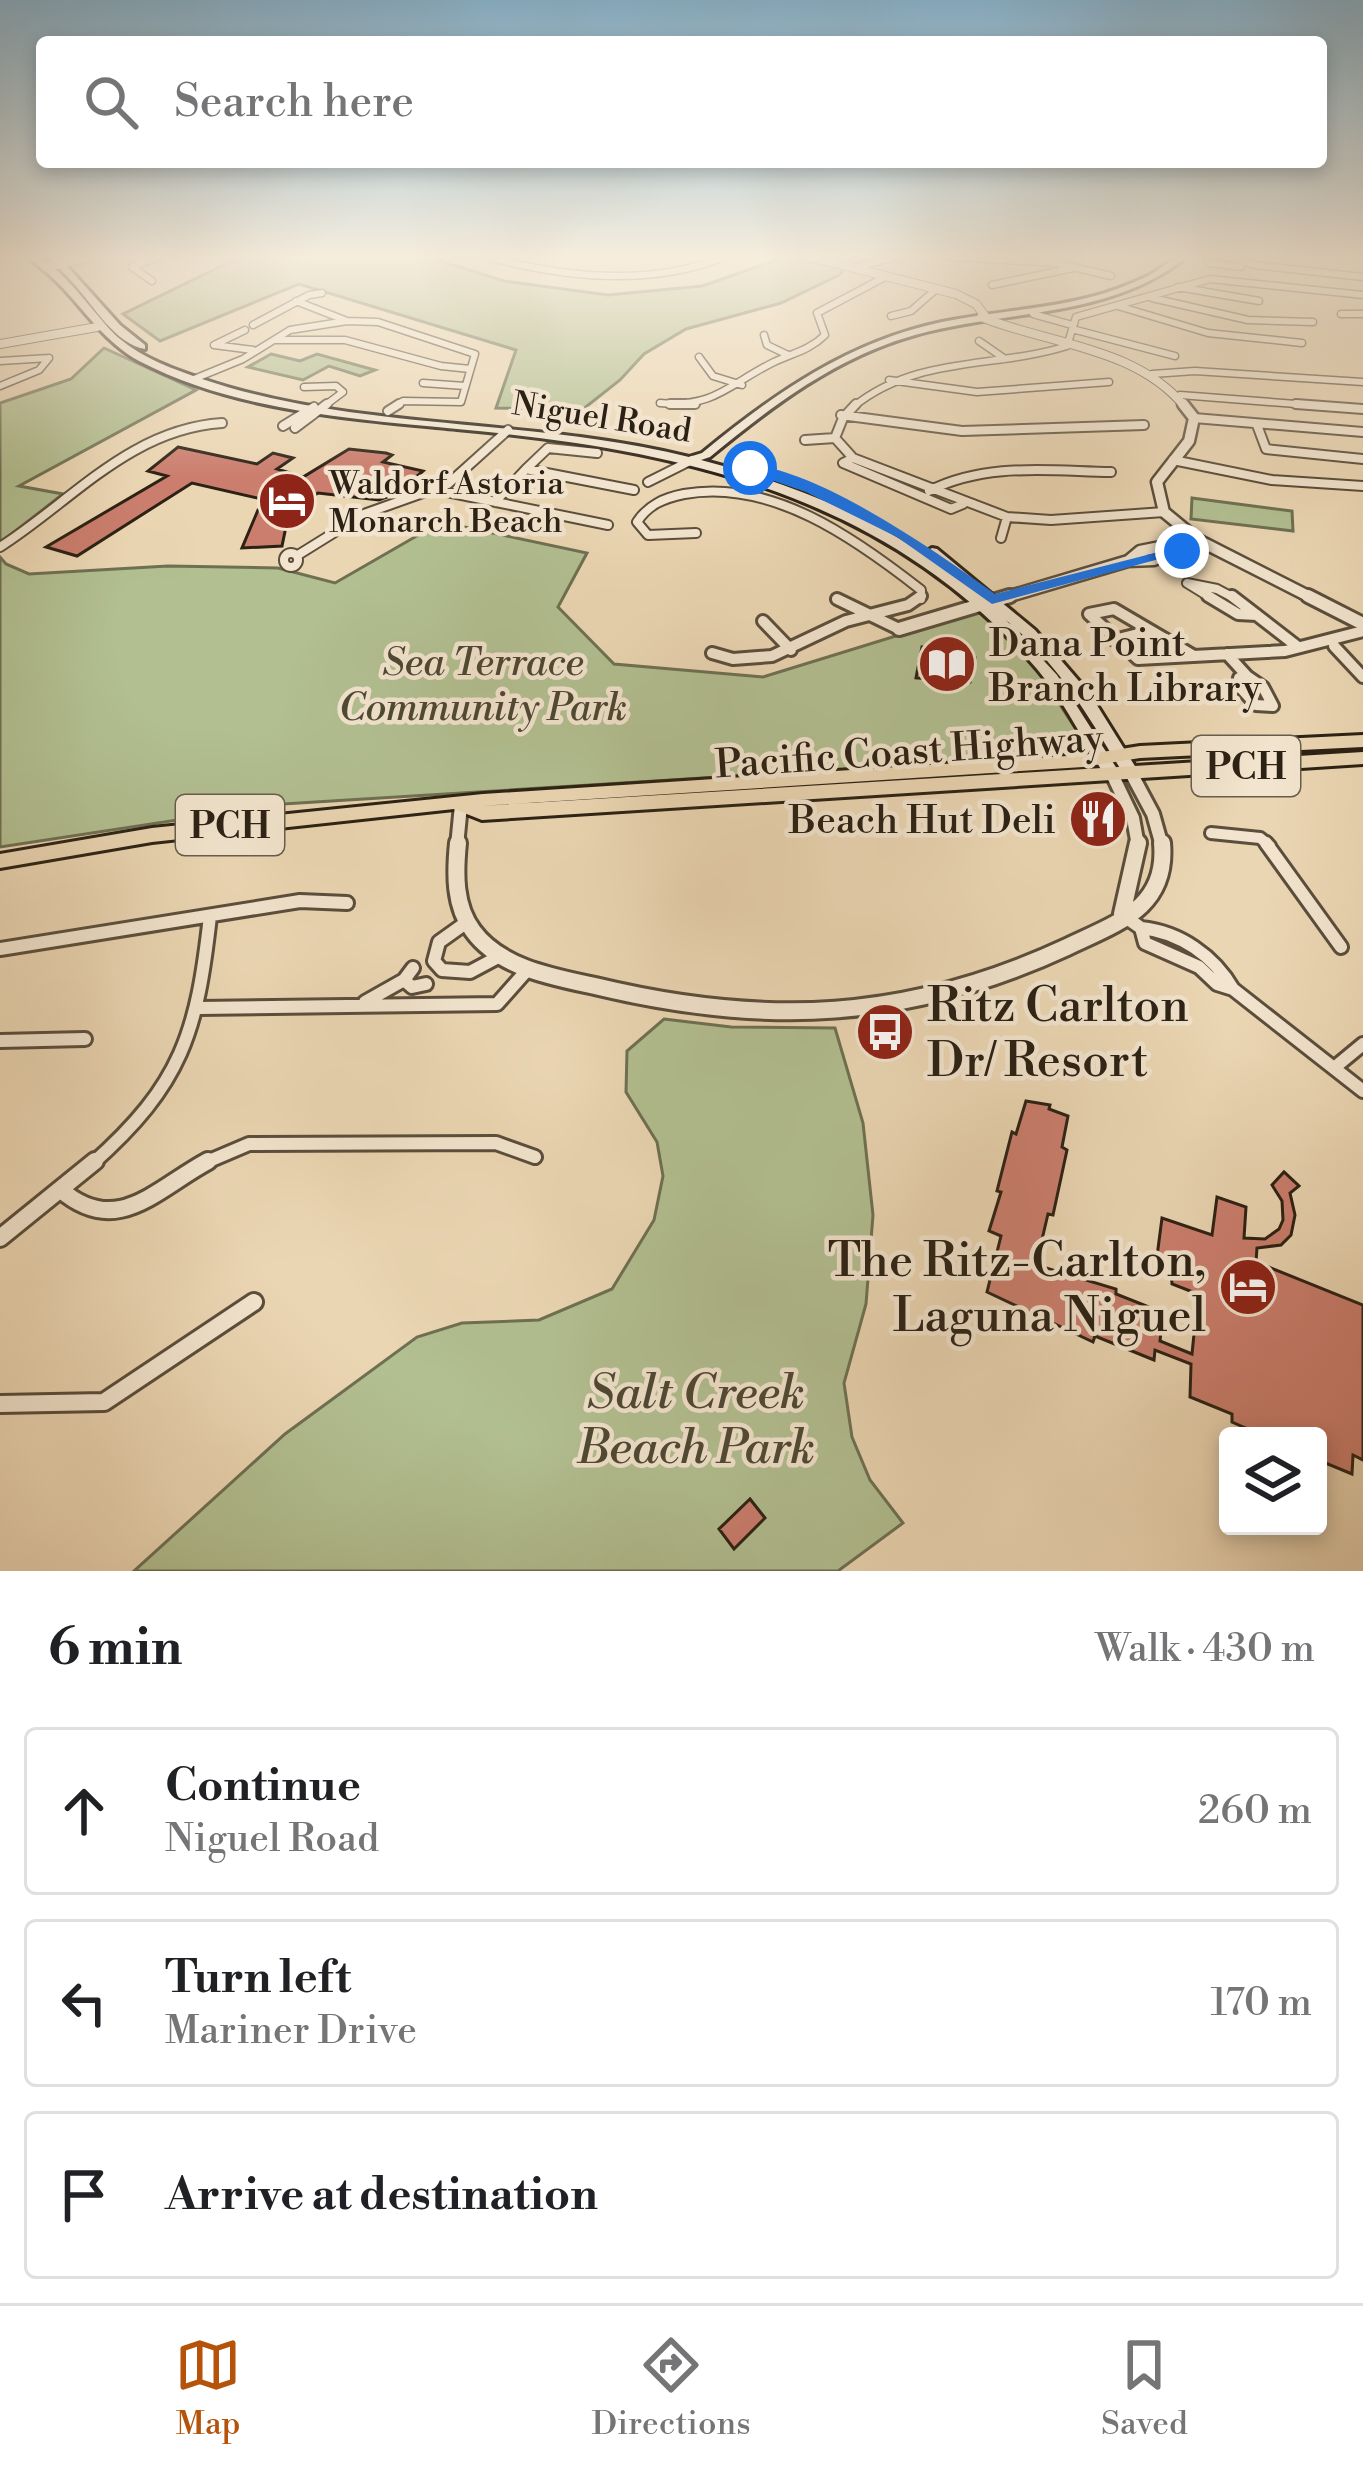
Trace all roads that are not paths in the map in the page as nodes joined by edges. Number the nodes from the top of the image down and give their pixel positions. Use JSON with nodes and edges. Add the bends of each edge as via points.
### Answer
{"nodes":[{"id":1,"x":83,"y":329,"type":"edge"},
{"id":2,"x":100,"y":329,"type":"edge"},
{"id":3,"x":119,"y":329,"type":"edge"},
{"id":4,"x":245,"y":329,"type":"edge"},
{"id":5,"x":294,"y":329,"type":"edge"},
{"id":6,"x":402,"y":329,"type":"edge"},
{"id":7,"x":822,"y":329,"type":"edge"},
{"id":8,"x":925,"y":329,"type":"edge"},
{"id":9,"x":1009,"y":329,"type":"edge"},
{"id":10,"x":1071,"y":329,"type":"edge"},
{"id":11,"x":1080,"y":329,"type":"edge"},
{"id":12,"x":1201,"y":329,"type":"edge"},
{"id":13,"x":764,"y":335,"type":"dead end"},
{"id":14,"x":271,"y":339,"type":"junction"},
{"id":15,"x":979,"y":341,"type":"dead end"},
{"id":16,"x":0,"y":342,"type":"edge"},
{"id":17,"x":1302,"y":343,"type":"dead end"},
{"id":18,"x":1066,"y":346,"type":"junction"},
{"id":19,"x":256,"y":350,"type":"junction"},
{"id":20,"x":788,"y":355,"type":"junction"},
{"id":21,"x":1175,"y":356,"type":"dead end"},
{"id":22,"x":699,"y":357,"type":"dead end"},
{"id":23,"x":922,"y":358,"type":"dead end"},
{"id":24,"x":1006,"y":359,"type":"junction"},
{"id":25,"x":0,"y":361,"type":"edge"},
{"id":26,"x":931,"y":363,"type":"junction"},
{"id":27,"x":470,"y":369,"type":"junction"},
{"id":28,"x":1152,"y":374,"type":"junction"},
{"id":29,"x":200,"y":377,"type":"junction"},
{"id":30,"x":889,"y":380,"type":"junction"},
{"id":31,"x":1109,"y":382,"type":"dead end"},
{"id":32,"x":1363,"y":382,"type":"edge"},
{"id":33,"x":423,"y":383,"type":"dead end"},
{"id":34,"x":742,"y":385,"type":"junction"},
{"id":35,"x":0,"y":386,"type":"edge"},
{"id":36,"x":465,"y":386,"type":"junction"},
{"id":37,"x":1180,"y":395,"type":"junction"},
{"id":38,"x":660,"y":403,"type":"dead end"},
{"id":39,"x":321,"y":406,"type":"junction"},
{"id":40,"x":1363,"y":409,"type":"edge"},
{"id":41,"x":388,"y":411,"type":"junction"},
{"id":42,"x":842,"y":415,"type":"junction"},
{"id":43,"x":1194,"y":418,"type":"junction"},
{"id":44,"x":1257,"y":424,"type":"junction"},
{"id":45,"x":221,"y":425,"type":"dead end"},
{"id":46,"x":1144,"y":425,"type":"dead end"},
{"id":47,"x":283,"y":426,"type":"dead end"},
{"id":48,"x":295,"y":428,"type":"dead end"},
{"id":49,"x":508,"y":430,"type":"junction"},
{"id":50,"x":1363,"y":432,"type":"edge"},
{"id":51,"x":835,"y":438,"type":"junction"},
{"id":52,"x":805,"y":440,"type":"dead end"},
{"id":53,"x":597,"y":453,"type":"dead end"},
{"id":54,"x":697,"y":455,"type":"junction"},
{"id":55,"x":853,"y":458,"type":"junction"},
{"id":56,"x":1363,"y":459,"type":"edge"},
{"id":57,"x":1173,"y":460,"type":"junction"},
{"id":58,"x":526,"y":469,"type":"junction"},
{"id":59,"x":1112,"y":472,"type":"dead end"},
{"id":60,"x":1363,"y":486,"type":"edge"},
{"id":61,"x":437,"y":490,"type":"junction"},
{"id":62,"x":634,"y":490,"type":"dead end"},
{"id":63,"x":929,"y":491,"type":"junction"},
{"id":64,"x":674,"y":496,"type":"junction"},
{"id":65,"x":495,"y":502,"type":"junction"},
{"id":66,"x":963,"y":504,"type":"junction"},
{"id":67,"x":1164,"y":512,"type":"junction"},
{"id":68,"x":1007,"y":518,"type":"junction"},
{"id":69,"x":608,"y":525,"type":"dead end"},
{"id":70,"x":696,"y":533,"type":"dead end"},
{"id":71,"x":1001,"y":538,"type":"dead end"},
{"id":72,"x":1198,"y":540,"type":"junction"},
{"id":73,"x":0,"y":547,"type":"edge"},
{"id":74,"x":298,"y":555,"type":"dead end"},
{"id":75,"x":837,"y":599,"type":"dead end"},
{"id":76,"x":985,"y":602,"type":"junction"},
{"id":77,"x":866,"y":613,"type":"junction"},
{"id":78,"x":1257,"y":615,"type":"junction"},
{"id":79,"x":763,"y":621,"type":"dead end"},
{"id":80,"x":1363,"y":627,"type":"edge"},
{"id":81,"x":898,"y":629,"type":"joint"},
{"id":82,"x":1150,"y":631,"type":"junction"},
{"id":83,"x":1114,"y":640,"type":"junction"},
{"id":84,"x":1334,"y":646,"type":"junction"},
{"id":85,"x":1298,"y":647,"type":"junction"},
{"id":86,"x":791,"y":650,"type":"junction"},
{"id":87,"x":712,"y":652,"type":"dead end"},
{"id":88,"x":1227,"y":654,"type":"junction"},
{"id":89,"x":1194,"y":656,"type":"junction"},
{"id":90,"x":1362,"y":675,"type":"edge"},
{"id":91,"x":1247,"y":676,"type":"dead end"},
{"id":92,"x":1363,"y":742,"type":"edge"},
{"id":93,"x":1363,"y":758,"type":"edge"},
{"id":94,"x":1116,"y":765,"type":"junction"},
{"id":95,"x":461,"y":806,"type":"junction"},
{"id":96,"x":1211,"y":833,"type":"dead end"},
{"id":97,"x":0,"y":860,"type":"edge"},
{"id":98,"x":347,"y":902,"type":"dead end"},
{"id":99,"x":1122,"y":914,"type":"junction"},
{"id":100,"x":210,"y":916,"type":"junction"},
{"id":101,"x":467,"y":922,"type":"junction"},
{"id":102,"x":1141,"y":928,"type":"junction"},
{"id":103,"x":1180,"y":940,"type":"junction"},
{"id":104,"x":1341,"y":947,"type":"dead end"},
{"id":105,"x":0,"y":949,"type":"edge"},
{"id":106,"x":500,"y":956,"type":"junction"},
{"id":107,"x":1170,"y":956,"type":"junction"},
{"id":108,"x":1202,"y":963,"type":"junction"},
{"id":109,"x":529,"y":968,"type":"junction"},
{"id":110,"x":423,"y":974,"type":"junction"},
{"id":111,"x":362,"y":1004,"type":"junction"},
{"id":112,"x":381,"y":1004,"type":"junction"},
{"id":113,"x":199,"y":1008,"type":"junction"},
{"id":114,"x":85,"y":1039,"type":"dead end"},
{"id":115,"x":0,"y":1041,"type":"edge"},
{"id":116,"x":1363,"y":1045,"type":"edge"},
{"id":117,"x":1334,"y":1068,"type":"junction"},
{"id":118,"x":1363,"y":1091,"type":"edge"},
{"id":119,"x":536,"y":1156,"type":"dead end"},
{"id":120,"x":61,"y":1190,"type":"junction"},
{"id":121,"x":0,"y":1238,"type":"edge"},
{"id":122,"x":254,"y":1302,"type":"dead end"},
{"id":123,"x":0,"y":1404,"type":"edge"}],
"edges":[{"from":1,"to":16,"type":"street"},
{"from":2,"to":29,"type":"main road","name":"Niguel Road","via":[[137,356]]},
{"from":3,"to":29,"type":"main road","name":"Niguel Road"},
{"from":4,"to":19,"type":"street","via":[[214,346]]},
{"from":5,"to":14,"type":"street"},
{"from":6,"to":27,"type":"street","via":[[469,350]]},
{"from":7,"to":20,"type":"street","via":[[822,340]]},
{"from":8,"to":54,"type":"main road","via":[[819,369]]},
{"from":9,"to":18,"type":"street"},
{"from":10,"to":18,"type":"street"},
{"from":11,"to":21,"type":"street"},
{"from":12,"to":17,"type":"street"},
{"from":13,"to":20,"type":"street"},
{"from":14,"to":19,"type":"street"},
{"from":14,"to":27,"type":"street","via":[[345,340]]},
{"from":15,"to":24,"type":"street"},
{"from":18,"to":24,"type":"street"},
{"from":18,"to":28,"type":"street"},
{"from":19,"to":29,"type":"street"},
{"from":20,"to":34,"type":"street"},
{"from":22,"to":34,"type":"street","via":[[713,376]]},
{"from":23,"to":26,"type":"street"},
{"from":24,"to":26,"type":"street"},
{"from":25,"to":35,"type":"street","via":[[49,358]]},
{"from":26,"to":30,"type":"street"},
{"from":27,"to":36,"type":"street"},
{"from":28,"to":32,"type":"street"},
{"from":28,"to":37,"type":"street"},
{"from":29,"to":39,"type":"main road","name":"Niguel Road"},
{"from":30,"to":31,"type":"street","via":[[977,392]]},
{"from":30,"to":42,"type":"street"},
{"from":33,"to":36,"type":"street"},
{"from":34,"to":38,"type":"street","via":[[706,403]]},
{"from":36,"to":41,"type":"street","via":[[461,402],[403,401]]},
{"from":37,"to":40,"type":"street"},
{"from":37,"to":43,"type":"street"},
{"from":39,"to":39,"type":"street","via":[[341,395],[339,387],[304,387],[333,391]]},
{"from":39,"to":41,"type":"main road","name":"Niguel Road"},
{"from":39,"to":47,"type":"street"},
{"from":39,"to":48,"type":"street"},
{"from":39,"to":49,"type":"main road","name":"Niguel Road"},
{"from":41,"to":54,"type":"main road","name":"Niguel Road","via":[[586,430]]},
{"from":42,"to":46,"type":"street","via":[[962,431]]},
{"from":42,"to":51,"type":"street"},
{"from":43,"to":44,"type":"street"},
{"from":43,"to":57,"type":"street","via":[[1190,441]]},
{"from":44,"to":50,"type":"street"},
{"from":44,"to":56,"type":"street","via":[[1266,449]]},
{"from":45,"to":73,"type":"street","via":[[185,428],[137,449]]},
{"from":49,"to":54,"type":"main road","name":"Niguel Road"},
{"from":49,"to":61,"type":"street"},
{"from":51,"to":52,"type":"street"},
{"from":51,"to":55,"type":"street"},
{"from":53,"to":58,"type":"street","via":[[551,447]]},
{"from":54,"to":64,"type":"street","via":[[651,481]]},
{"from":54,"to":76,"type":"main road","name":"Niguel Road","via":[[858,521]]},
{"from":55,"to":63,"type":"street"},
{"from":55,"to":66,"type":"street","via":[[844,463],[951,509]]},
{"from":57,"to":60,"type":"street","via":[[1272,480]]},
{"from":57,"to":67,"type":"street","via":[[1157,482]]},
{"from":58,"to":62,"type":"street"},
{"from":58,"to":65,"type":"street"},
{"from":59,"to":63,"type":"street","via":[[975,473]]},
{"from":61,"to":65,"type":"street"},
{"from":61,"to":74,"type":"street","via":[[364,514]]},
{"from":63,"to":66,"type":"street"},
{"from":64,"to":70,"type":"street","via":[[641,514],[640,529]]},
{"from":64,"to":77,"type":"street","via":[[715,488],[749,493],[884,560],[921,590],[914,604]]},
{"from":65,"to":69,"type":"street"},
{"from":66,"to":68,"type":"street"},
{"from":67,"to":68,"type":"street"},
{"from":67,"to":72,"type":"street"},
{"from":68,"to":71,"type":"street"},
{"from":72,"to":76,"type":"street","via":[[1154,560]]},
{"from":72,"to":80,"type":"street"},
{"from":75,"to":77,"type":"street"},
{"from":76,"to":81,"type":"street"},
{"from":76,"to":94,"type":"main road","name":"Niguel Road"},
{"from":77,"to":81,"type":"street"},
{"from":77,"to":86,"type":"street"},
{"from":78,"to":78,"type":"street","via":[[1200,583],[1187,584],[1238,614]]},
{"from":78,"to":85,"type":"street"},
{"from":79,"to":86,"type":"street"},
{"from":80,"to":84,"type":"street"},
{"from":82,"to":83,"type":"street"},
{"from":82,"to":83,"type":"street","via":[[1110,608],[1089,614]]},
{"from":82,"to":89,"type":"street"},
{"from":83,"to":89,"type":"street","via":[[1138,659]]},
{"from":84,"to":85,"type":"street"},
{"from":84,"to":90,"type":"street"},
{"from":85,"to":88,"type":"street"},
{"from":86,"to":87,"type":"street","via":[[762,661]]},
{"from":88,"to":89,"type":"street"},
{"from":88,"to":91,"type":"street"},
{"from":92,"to":94,"type":"highway","name":"Pacific Coast Highway","number":"PCH"},
{"from":93,"to":94,"type":"highway","name":"Pacific Coast Highway","number":"PCH"},
{"from":94,"to":95,"type":"highway","name":"Pacific Coast Highway","number":"PCH","via":[[482,814]]},
{"from":94,"to":99,"type":"street","via":[[1139,838]]},
{"from":94,"to":99,"type":"street","via":[[1160,832],[1162,873],[1146,906]]},
{"from":95,"to":97,"type":"highway","name":"Pacific Coast Highway","number":"PCH","via":[[260,821]]},
{"from":95,"to":101,"type":"street","via":[[456,892]]},
{"from":96,"to":104,"type":"street","via":[[1269,845]]},
{"from":98,"to":100,"type":"street"},
{"from":99,"to":102,"type":"street"},
{"from":99,"to":109,"type":"street","via":[[997,979],[908,1005],[831,1015],[684,1007]]},
{"from":100,"to":105,"type":"street"},
{"from":100,"to":113,"type":"street"},
{"from":101,"to":106,"type":"street"},
{"from":101,"to":110,"type":"street","via":[[439,942]]},
{"from":102,"to":103,"type":"street"},
{"from":102,"to":107,"type":"street","via":[[1145,943]]},
{"from":103,"to":107,"type":"street"},
{"from":103,"to":108,"type":"street"},
{"from":106,"to":109,"type":"street"},
{"from":106,"to":110,"type":"street","via":[[470,972]]},
{"from":107,"to":108,"type":"street"},
{"from":108,"to":117,"type":"street","via":[[1217,983]]},
{"from":109,"to":112,"type":"street","via":[[497,1004]]},
{"from":110,"to":111,"type":"street"},
{"from":110,"to":112,"type":"street"},
{"from":111,"to":112,"type":"street"},
{"from":111,"to":113,"type":"street"},
{"from":113,"to":120,"type":"street","via":[[165,1084]]},
{"from":114,"to":115,"type":"street"},
{"from":116,"to":117,"type":"street"},
{"from":117,"to":118,"type":"street"},
{"from":119,"to":120,"type":"street","via":[[496,1143],[249,1144],[132,1207],[81,1207]]},
{"from":120,"to":121,"type":"street"},
{"from":122,"to":123,"type":"street","via":[[104,1402]]}]}
